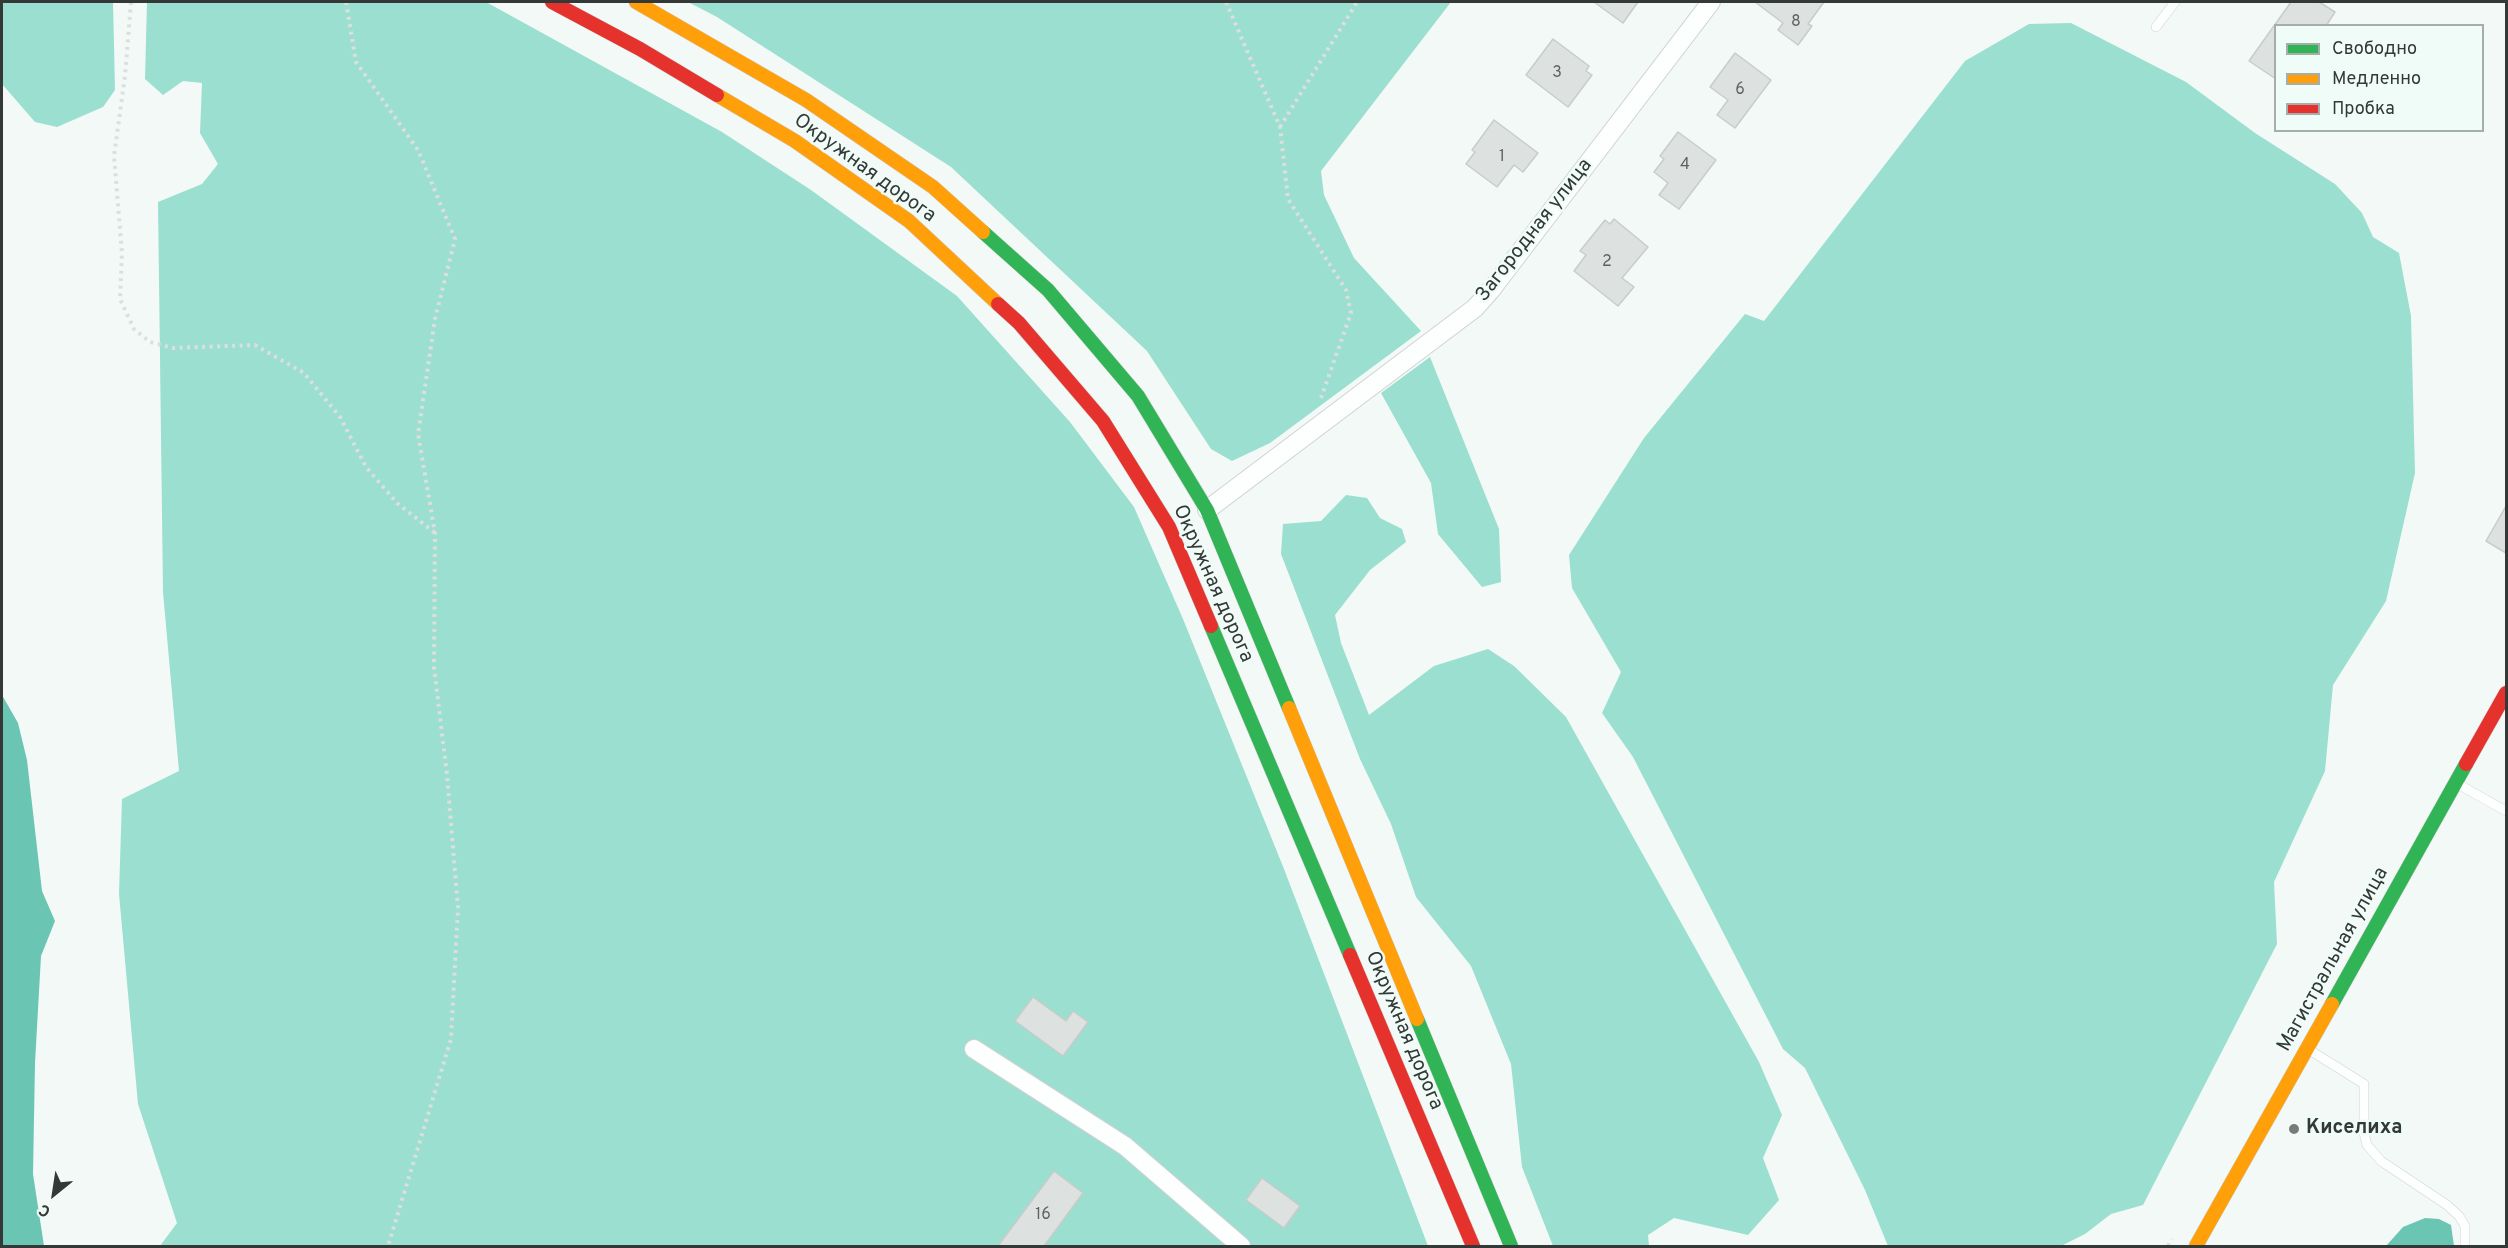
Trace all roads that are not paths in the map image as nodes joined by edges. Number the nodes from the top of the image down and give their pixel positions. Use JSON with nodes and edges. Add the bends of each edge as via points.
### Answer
{"nodes":[{"id":1,"x":552,"y":2,"type":"edge"},
{"id":2,"x":636,"y":2,"type":"edge"},
{"id":3,"x":1711,"y":2,"type":"edge"},
{"id":4,"x":2175,"y":2,"type":"edge"},
{"id":5,"x":2156,"y":27,"type":"dead end"},
{"id":6,"x":1207,"y":510,"type":"junction"},
{"id":7,"x":2506,"y":693,"type":"edge"},
{"id":8,"x":2456,"y":783,"type":"junction"},
{"id":9,"x":2506,"y":811,"type":"edge"},
{"id":10,"x":2307,"y":1048,"type":"junction"},
{"id":11,"x":974,"y":1049,"type":"dead end"},
{"id":12,"x":1241,"y":1246,"type":"edge"},
{"id":13,"x":1473,"y":1246,"type":"edge"},
{"id":14,"x":1511,"y":1246,"type":"edge"},
{"id":15,"x":2196,"y":1246,"type":"edge"},
{"id":16,"x":2465,"y":1246,"type":"edge"}],
"edges":[{"from":1,"to":13,"type":"main road","name":"Окружная дорога","via":[[795,141],[909,221],[1019,322],[1103,421],[1169,527]]},
{"from":2,"to":6,"type":"main road","name":"Окружная дорога","via":[[806,100],[933,187],[1048,290],[1116,370],[1138,396]]},
{"from":3,"to":6,"type":"street","name":"Загородная улица","via":[[1475,308]]},
{"from":4,"to":5,"type":"lane"},
{"from":6,"to":14,"type":"main road","name":"Окружная дорога"},
{"from":7,"to":8,"type":"main road","name":"Магистральная улица"},
{"from":8,"to":9,"type":"lane"},
{"from":8,"to":10,"type":"main road","name":"Магистральная улица"},
{"from":10,"to":15,"type":"main road","name":"Магистральная улица"},
{"from":10,"to":16,"type":"lane","via":[[2364,1084],[2367,1145],[2381,1161],[2459,1216],[2465,1226]]},
{"from":11,"to":12,"type":"street","via":[[1125,1146]]}]}
